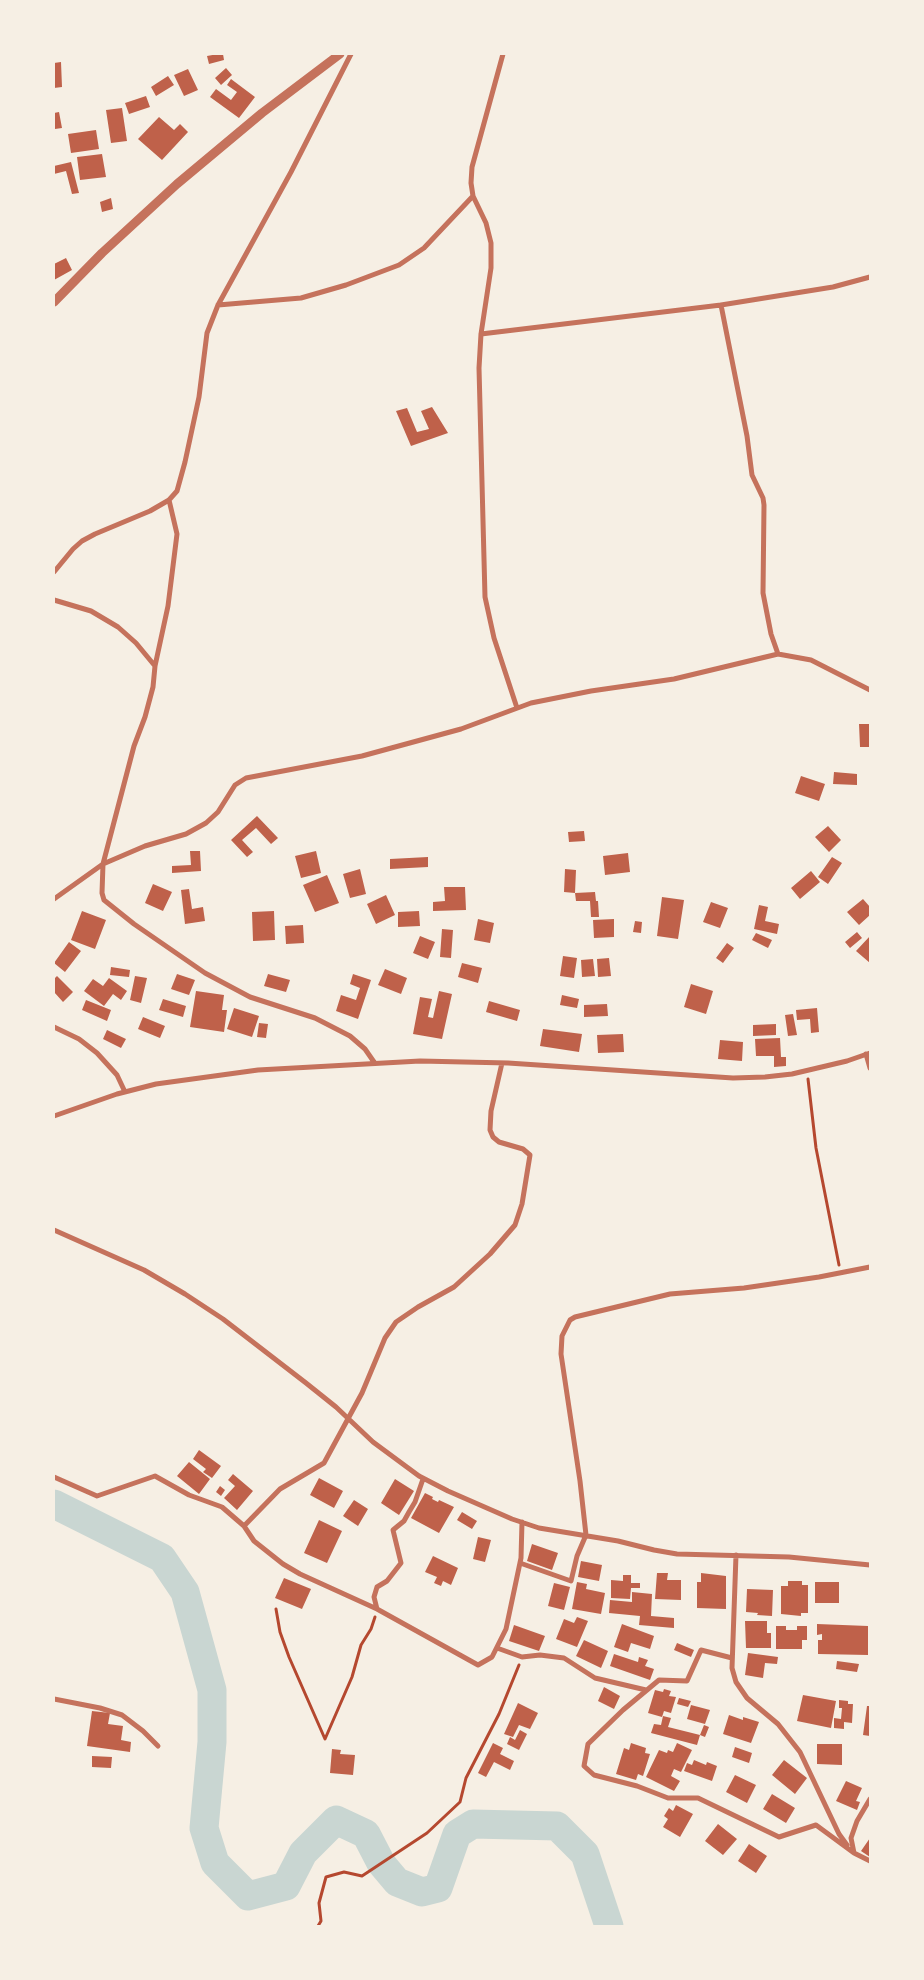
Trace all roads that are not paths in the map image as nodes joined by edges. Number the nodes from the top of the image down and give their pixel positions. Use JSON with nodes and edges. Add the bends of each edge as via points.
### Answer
{"nodes":[{"id":1,"x":340,"y":54,"type":"edge"},
{"id":2,"x":352,"y":54,"type":"edge"},
{"id":3,"x":503,"y":54,"type":"edge"},
{"id":4,"x":473,"y":196,"type":"junction"},
{"id":5,"x":870,"y":277,"type":"edge"},
{"id":6,"x":54,"y":302,"type":"edge"},
{"id":7,"x":218,"y":304,"type":"junction"},
{"id":8,"x":721,"y":305,"type":"junction"},
{"id":9,"x":481,"y":334,"type":"junction"},
{"id":10,"x":169,"y":500,"type":"junction"},
{"id":11,"x":54,"y":572,"type":"edge"},
{"id":12,"x":54,"y":600,"type":"edge"},
{"id":13,"x":778,"y":654,"type":"junction"},
{"id":14,"x":155,"y":666,"type":"junction"},
{"id":15,"x":870,"y":690,"type":"edge"},
{"id":16,"x":517,"y":708,"type":"junction"},
{"id":17,"x":103,"y":864,"type":"junction"},
{"id":18,"x":54,"y":899,"type":"edge"},
{"id":19,"x":54,"y":1027,"type":"edge"},
{"id":20,"x":868,"y":1053,"type":"edge"},
{"id":21,"x":374,"y":1062,"type":"junction"},
{"id":22,"x":502,"y":1064,"type":"junction"},
{"id":23,"x":870,"y":1068,"type":"edge"},
{"id":24,"x":126,"y":1092,"type":"junction"},
{"id":25,"x":54,"y":1116,"type":"edge"},
{"id":26,"x":54,"y":1230,"type":"edge"},
{"id":27,"x":870,"y":1267,"type":"edge"},
{"id":28,"x":349,"y":1420,"type":"junction"},
{"id":29,"x":54,"y":1477,"type":"edge"},
{"id":30,"x":424,"y":1479,"type":"junction"},
{"id":31,"x":522,"y":1522,"type":"junction"},
{"id":32,"x":244,"y":1526,"type":"junction"},
{"id":33,"x":586,"y":1535,"type":"junction"},
{"id":34,"x":736,"y":1556,"type":"junction"},
{"id":35,"x":520,"y":1563,"type":"junction"},
{"id":36,"x":870,"y":1565,"type":"edge"},
{"id":37,"x":377,"y":1610,"type":"junction"},
{"id":38,"x":497,"y":1648,"type":"junction"},
{"id":39,"x":732,"y":1658,"type":"junction"},
{"id":40,"x":646,"y":1690,"type":"junction"},
{"id":41,"x":54,"y":1698,"type":"edge"},
{"id":42,"x":158,"y":1746,"type":"dead end"},
{"id":43,"x":870,"y":1798,"type":"edge"},
{"id":44,"x":854,"y":1853,"type":"junction"},
{"id":45,"x":870,"y":1861,"type":"edge"}],
"edges":[{"from":1,"to":6,"type":"street","via":[[262,113],[177,184]]},
{"from":2,"to":7,"type":"street"},
{"from":3,"to":4,"type":"street","via":[[472,167]]},
{"from":4,"to":7,"type":"street","via":[[424,248],[399,265],[301,298]]},
{"from":4,"to":9,"type":"street","via":[[486,222],[491,243]]},
{"from":5,"to":8,"type":"street","via":[[833,287]]},
{"from":7,"to":10,"type":"street","via":[[207,333],[199,398],[185,462],[177,491]]},
{"from":8,"to":9,"type":"street"},
{"from":8,"to":13,"type":"street","via":[[752,475],[763,498],[763,593]]},
{"from":9,"to":16,"type":"street","via":[[479,368],[485,597],[494,638]]},
{"from":10,"to":11,"type":"street","via":[[82,541]]},
{"from":10,"to":14,"type":"street","via":[[176,547]]},
{"from":12,"to":14,"type":"street","via":[[91,611],[118,627]]},
{"from":13,"to":15,"type":"street","via":[[811,660]]},
{"from":13,"to":16,"type":"street","via":[[674,679],[591,691]]},
{"from":14,"to":17,"type":"street","via":[[153,687]]},
{"from":16,"to":17,"type":"street","via":[[461,729],[362,756],[246,778],[235,785],[218,812],[206,823],[186,834],[145,846]]},
{"from":17,"to":18,"type":"street"},
{"from":17,"to":21,"type":"street","via":[[101,884],[104,900],[134,924],[204,973],[250,997],[315,1018],[350,1036]]},
{"from":19,"to":24,"type":"street","via":[[79,1039],[98,1054]]},
{"from":20,"to":22,"type":"street","via":[[808,1071],[733,1078]]},
{"from":20,"to":23,"type":"street"},
{"from":21,"to":22,"type":"street"},
{"from":21,"to":24,"type":"street","via":[[258,1070],[156,1084]]},
{"from":22,"to":28,"type":"street","via":[[490,1130],[499,1142],[523,1149],[530,1155],[515,1225],[490,1254],[454,1287],[405,1314],[389,1330]]},
{"from":24,"to":25,"type":"street"},
{"from":26,"to":28,"type":"street","via":[[144,1270],[193,1299],[306,1383]]},
{"from":27,"to":33,"type":"street","via":[[744,1288],[670,1294],[570,1320],[562,1336],[561,1354]]},
{"from":28,"to":30,"type":"street"},
{"from":28,"to":32,"type":"street","via":[[324,1463],[280,1489]]},
{"from":29,"to":32,"type":"street","via":[[97,1496],[155,1476],[189,1495],[222,1507]]},
{"from":30,"to":31,"type":"street"},
{"from":30,"to":37,"type":"street","via":[[404,1521],[393,1530],[400,1564],[387,1581],[377,1587],[374,1597]]},
{"from":31,"to":33,"type":"street"},
{"from":31,"to":35,"type":"street"},
{"from":32,"to":37,"type":"street","via":[[254,1541],[284,1564]]},
{"from":33,"to":34,"type":"street","via":[[677,1554]]},
{"from":33,"to":35,"type":"street","via":[[571,1581]]},
{"from":34,"to":36,"type":"street","via":[[789,1556]]},
{"from":34,"to":39,"type":"street"},
{"from":35,"to":38,"type":"street","via":[[506,1629]]},
{"from":37,"to":38,"type":"street","via":[[478,1665],[492,1657]]},
{"from":38,"to":40,"type":"street","via":[[522,1657],[540,1654],[564,1658],[595,1678]]},
{"from":39,"to":40,"type":"street","via":[[701,1650],[686,1681],[659,1680]]},
{"from":39,"to":44,"type":"street","via":[[736,1682],[747,1698],[778,1724],[800,1752],[839,1834]]},
{"from":40,"to":44,"type":"street","via":[[588,1744],[584,1766],[594,1775],[668,1798],[698,1798],[779,1837],[816,1825]]},
{"from":41,"to":42,"type":"street","via":[[122,1715]]},
{"from":43,"to":44,"type":"street","via":[[851,1838]]},
{"from":44,"to":45,"type":"street"}]}
